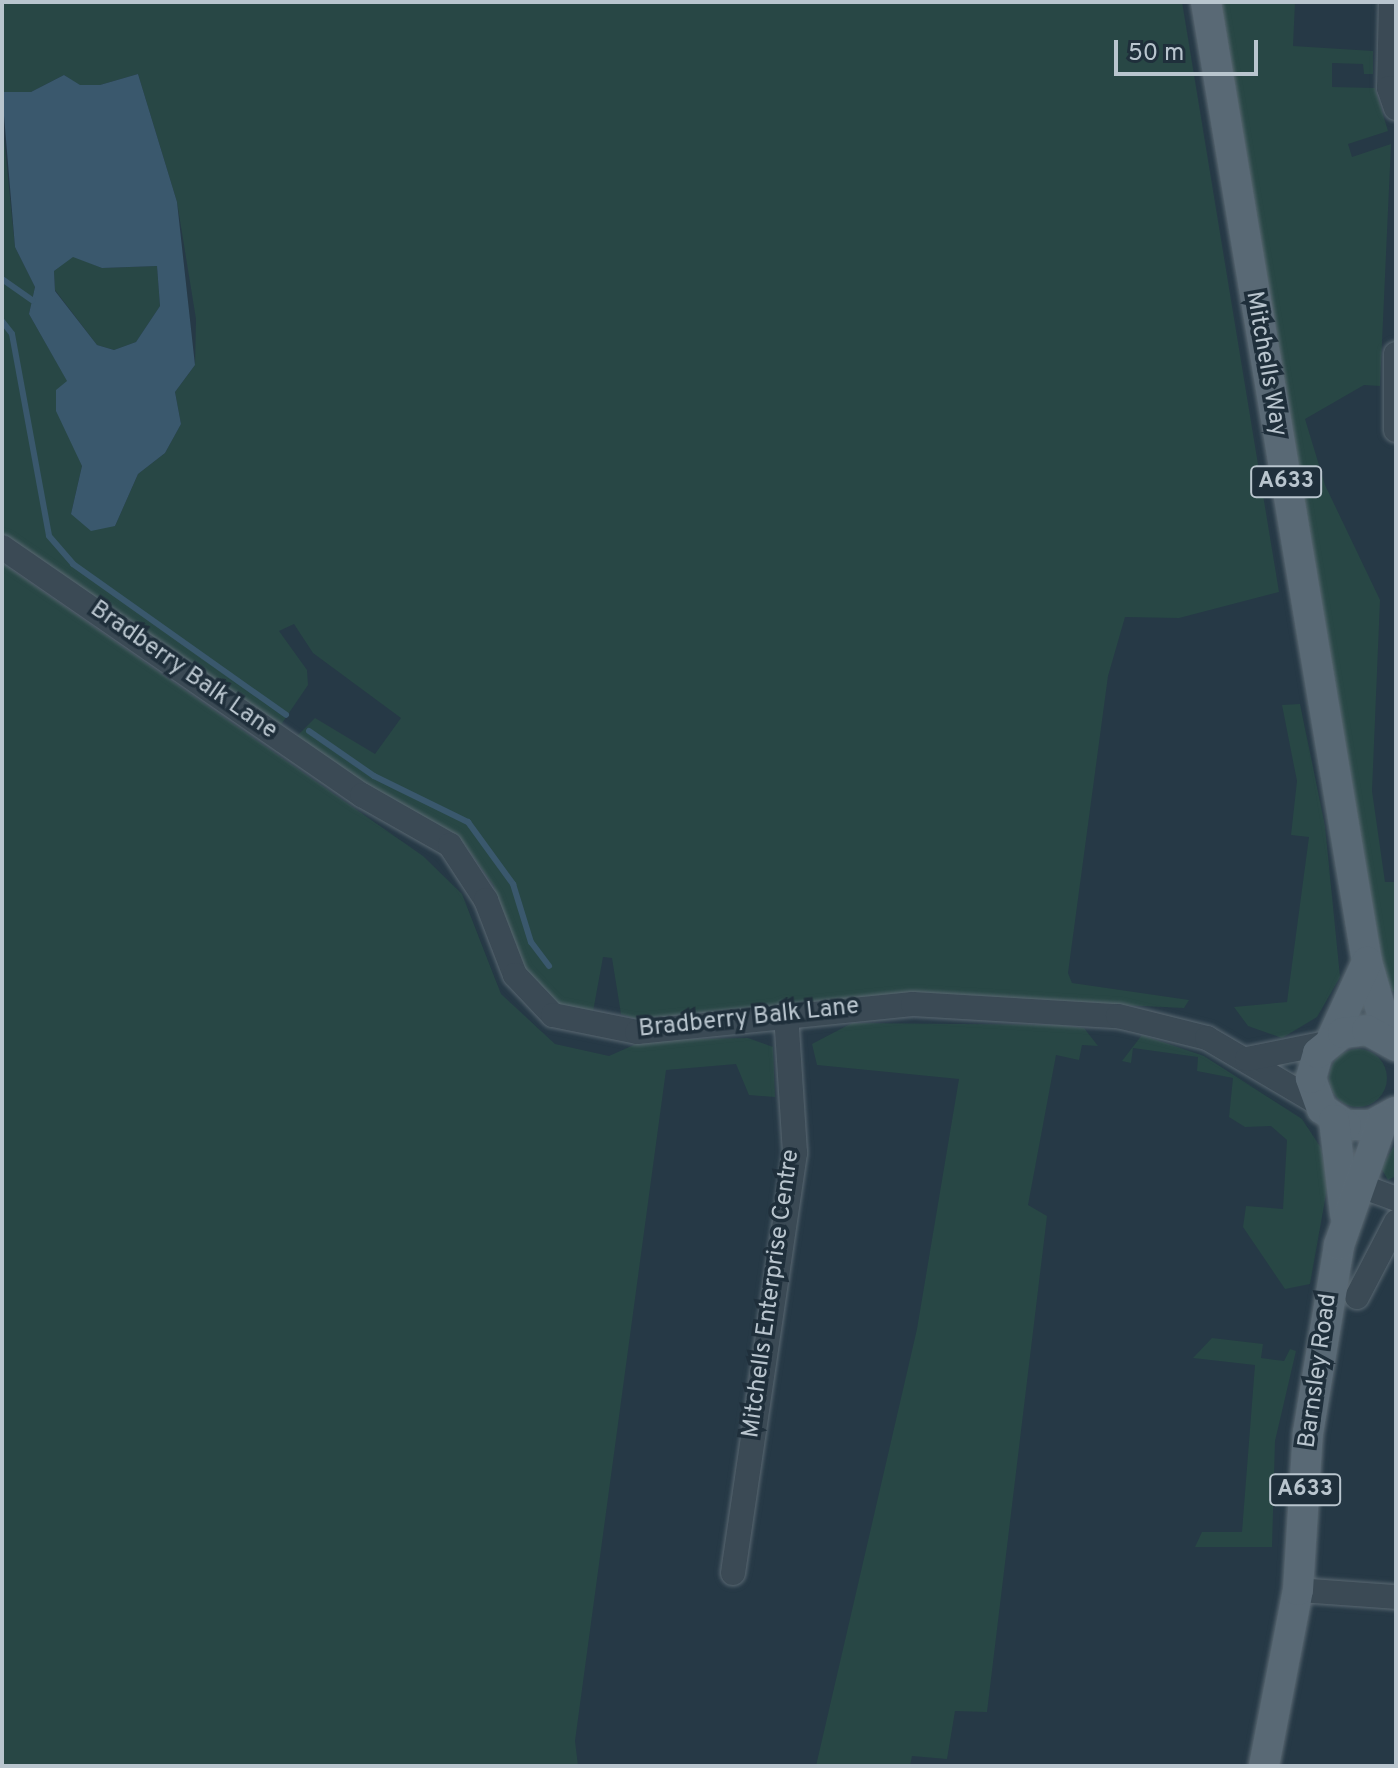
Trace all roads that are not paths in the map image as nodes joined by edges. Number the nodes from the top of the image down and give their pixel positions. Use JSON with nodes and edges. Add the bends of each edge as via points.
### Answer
{"nodes":[{"id":1,"x":1206,"y":2,"type":"edge"},
{"id":2,"x":1391,"y":2,"type":"edge"},
{"id":3,"x":1396,"y":108,"type":"edge"},
{"id":4,"x":1396,"y":358,"type":"edge"},
{"id":5,"x":1396,"y":430,"type":"edge"},
{"id":6,"x":2,"y":547,"type":"edge"},
{"id":7,"x":1367,"y":962,"type":"junction"},
{"id":8,"x":786,"y":1014,"type":"junction"},
{"id":9,"x":1329,"y":1041,"type":"junction"},
{"id":10,"x":1394,"y":1045,"type":"edge"},
{"id":11,"x":1247,"y":1059,"type":"junction"},
{"id":12,"x":1326,"y":1111,"type":"junction"},
{"id":13,"x":1390,"y":1115,"type":"edge"},
{"id":14,"x":1361,"y":1186,"type":"junction"},
{"id":15,"x":1396,"y":1199,"type":"edge"},
{"id":16,"x":1345,"y":1214,"type":"junction"},
{"id":17,"x":1396,"y":1222,"type":"edge"},
{"id":18,"x":1357,"y":1297,"type":"dead end"},
{"id":19,"x":733,"y":1573,"type":"dead end"},
{"id":20,"x":1298,"y":1590,"type":"junction"},
{"id":21,"x":1396,"y":1597,"type":"edge"},
{"id":22,"x":1264,"y":1766,"type":"edge"}],
"edges":[{"from":1,"to":7,"type":"main road","name":"Mitchells Way","number":"A633"},
{"from":2,"to":3,"type":"street","via":[[1389,88]]},
{"from":4,"to":5,"type":"street"},
{"from":6,"to":8,"type":"street","name":"Bradberry Balk Lane","via":[[362,795],[450,845],[481,892],[521,984],[553,1015],[637,1032]]},
{"from":7,"to":9,"type":"main road"},
{"from":7,"to":10,"type":"main road","name":"Mitchells Way"},
{"from":8,"to":11,"type":"street","name":"Bradberry Balk Lane","via":[[913,1004],[1049,1010],[1157,1022]]},
{"from":8,"to":19,"type":"street","name":"Mitchells Enterprise Centre","via":[[795,1153]]},
{"from":9,"to":10,"type":"main road","via":[[1367,1030]]},
{"from":9,"to":11,"type":"street"},
{"from":9,"to":12,"type":"main road","name":"Barnsley Road","via":[[1313,1065]]},
{"from":11,"to":12,"type":"street","name":"Bradberry Balk Lane"},
{"from":12,"to":13,"type":"main road","via":[[1359,1127]]},
{"from":12,"to":16,"type":"main road","name":"Barnsley Road","number":"A633"},
{"from":13,"to":14,"type":"main road","name":"Barnsley Road"},
{"from":14,"to":15,"type":"street"},
{"from":14,"to":16,"type":"main road","name":"Barnsley Road"},
{"from":16,"to":20,"type":"main road","name":"Barnsley Road","number":"A633","via":[[1310,1419]]},
{"from":17,"to":18,"type":"street","name":"Barnsley Road"},
{"from":20,"to":21,"type":"street"},
{"from":20,"to":22,"type":"main road","name":"Barnsley Road","number":"A633"}]}
